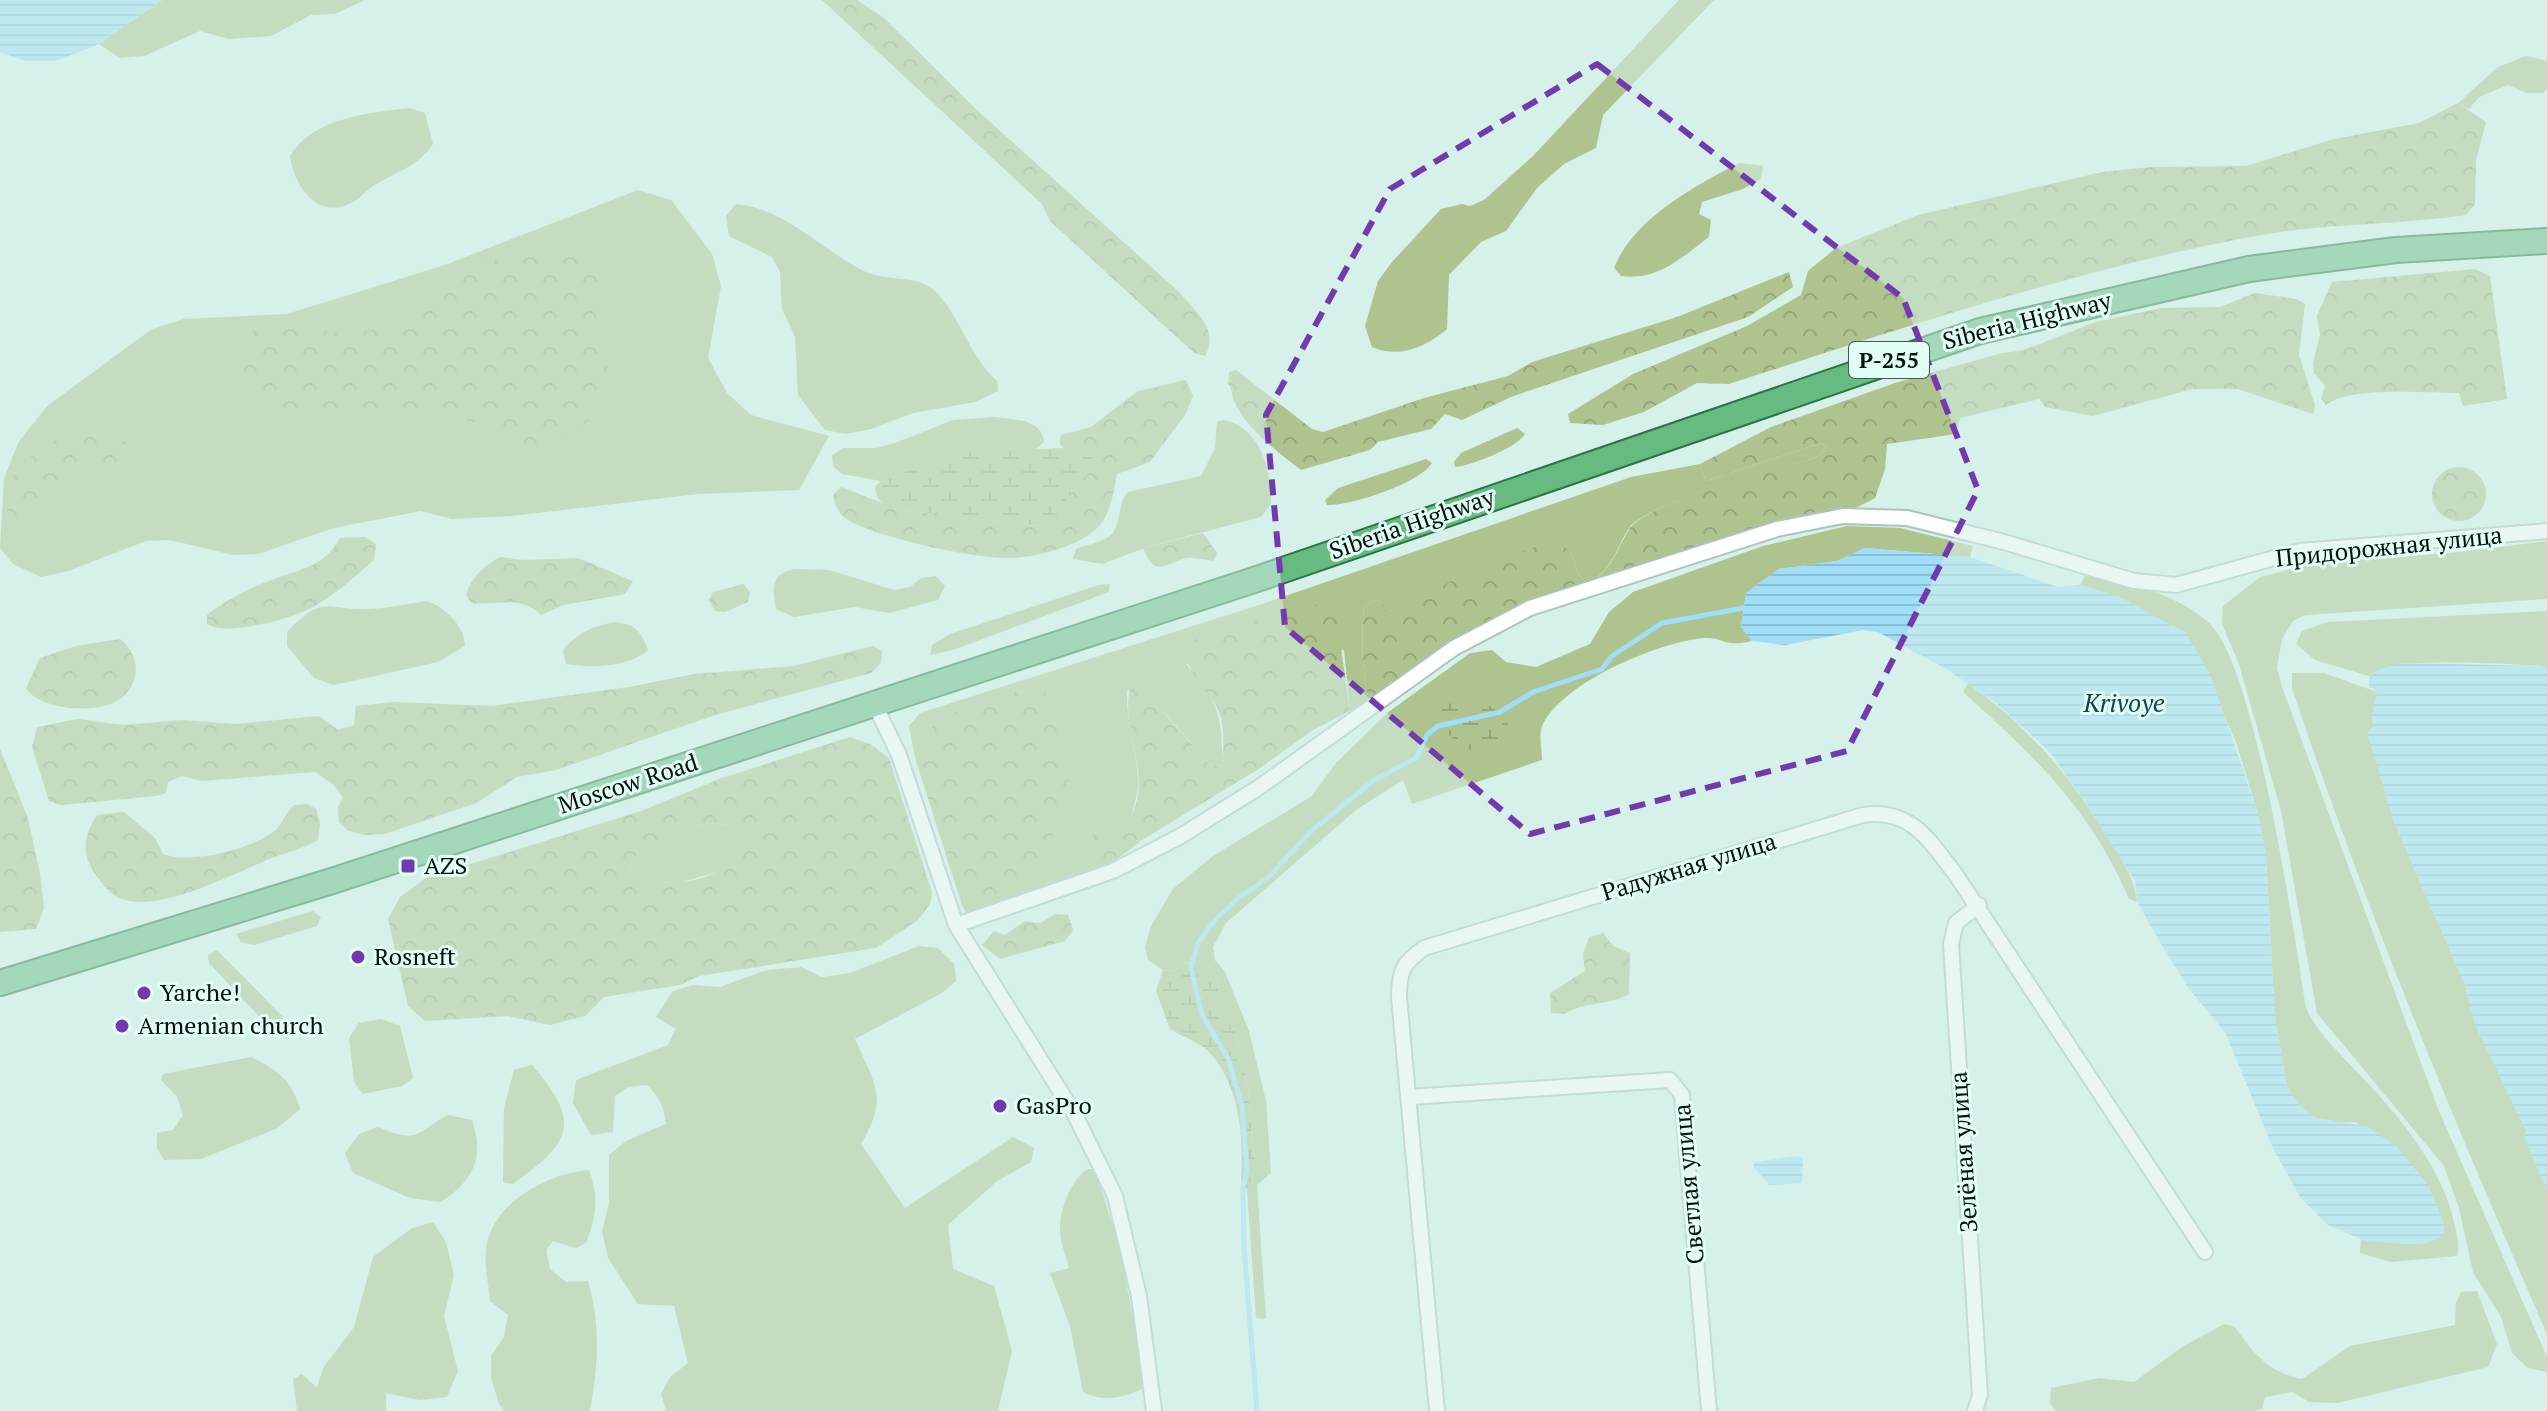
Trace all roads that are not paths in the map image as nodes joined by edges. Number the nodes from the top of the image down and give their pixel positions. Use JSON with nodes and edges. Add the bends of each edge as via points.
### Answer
{"nodes":[{"id":1,"x":2547,"y":241,"type":"edge"},
{"id":2,"x":2547,"y":531,"type":"edge"},
{"id":3,"x":1254,"y":580,"type":"joint"},
{"id":4,"x":874,"y":703,"type":"junction"},
{"id":5,"x":1979,"y":905,"type":"junction"},
{"id":6,"x":956,"y":925,"type":"junction"},
{"id":7,"x":0,"y":983,"type":"edge"},
{"id":8,"x":1409,"y":1097,"type":"junction"},
{"id":9,"x":2205,"y":1252,"type":"dead end"},
{"id":10,"x":1154,"y":1411,"type":"edge"},
{"id":11,"x":1437,"y":1411,"type":"edge"},
{"id":12,"x":1709,"y":1411,"type":"edge"},
{"id":13,"x":1975,"y":1411,"type":"edge"}],
"edges":[{"from":1,"to":3,"type":"highway","name":"Siberia Highway","number":"Р-255","via":[[2396,250],[2249,269],[1980,331]]},
{"from":2,"to":6,"type":"street","name":"Придорожная улица","via":[[2300,551],[2176,585],[2134,581],[1907,518],[1843,516],[1777,529],[1530,608],[1454,648],[1258,788],[1179,837],[1113,871]]},
{"from":3,"to":4,"type":"highway","name":"Moscow Road"},
{"from":4,"to":6,"type":"street","via":[[899,755]]},
{"from":4,"to":7,"type":"highway","name":"Moscow Road","via":[[332,881]]},
{"from":5,"to":8,"type":"street","name":"Радужная улица","via":[[1912,824],[1876,813],[1424,948],[1399,972]]},
{"from":5,"to":9,"type":"street","name":"Радужная улица"},
{"from":5,"to":13,"type":"street","name":"Зелёная улица","via":[[1956,923],[1951,944],[1980,1395]]},
{"from":6,"to":10,"type":"street","via":[[1074,1113],[1115,1196],[1139,1296]]},
{"from":8,"to":11,"type":"street","name":"Радужная улица"},
{"from":8,"to":12,"type":"street","name":"Светлая улица","via":[[1670,1080],[1677,1085]]}]}
